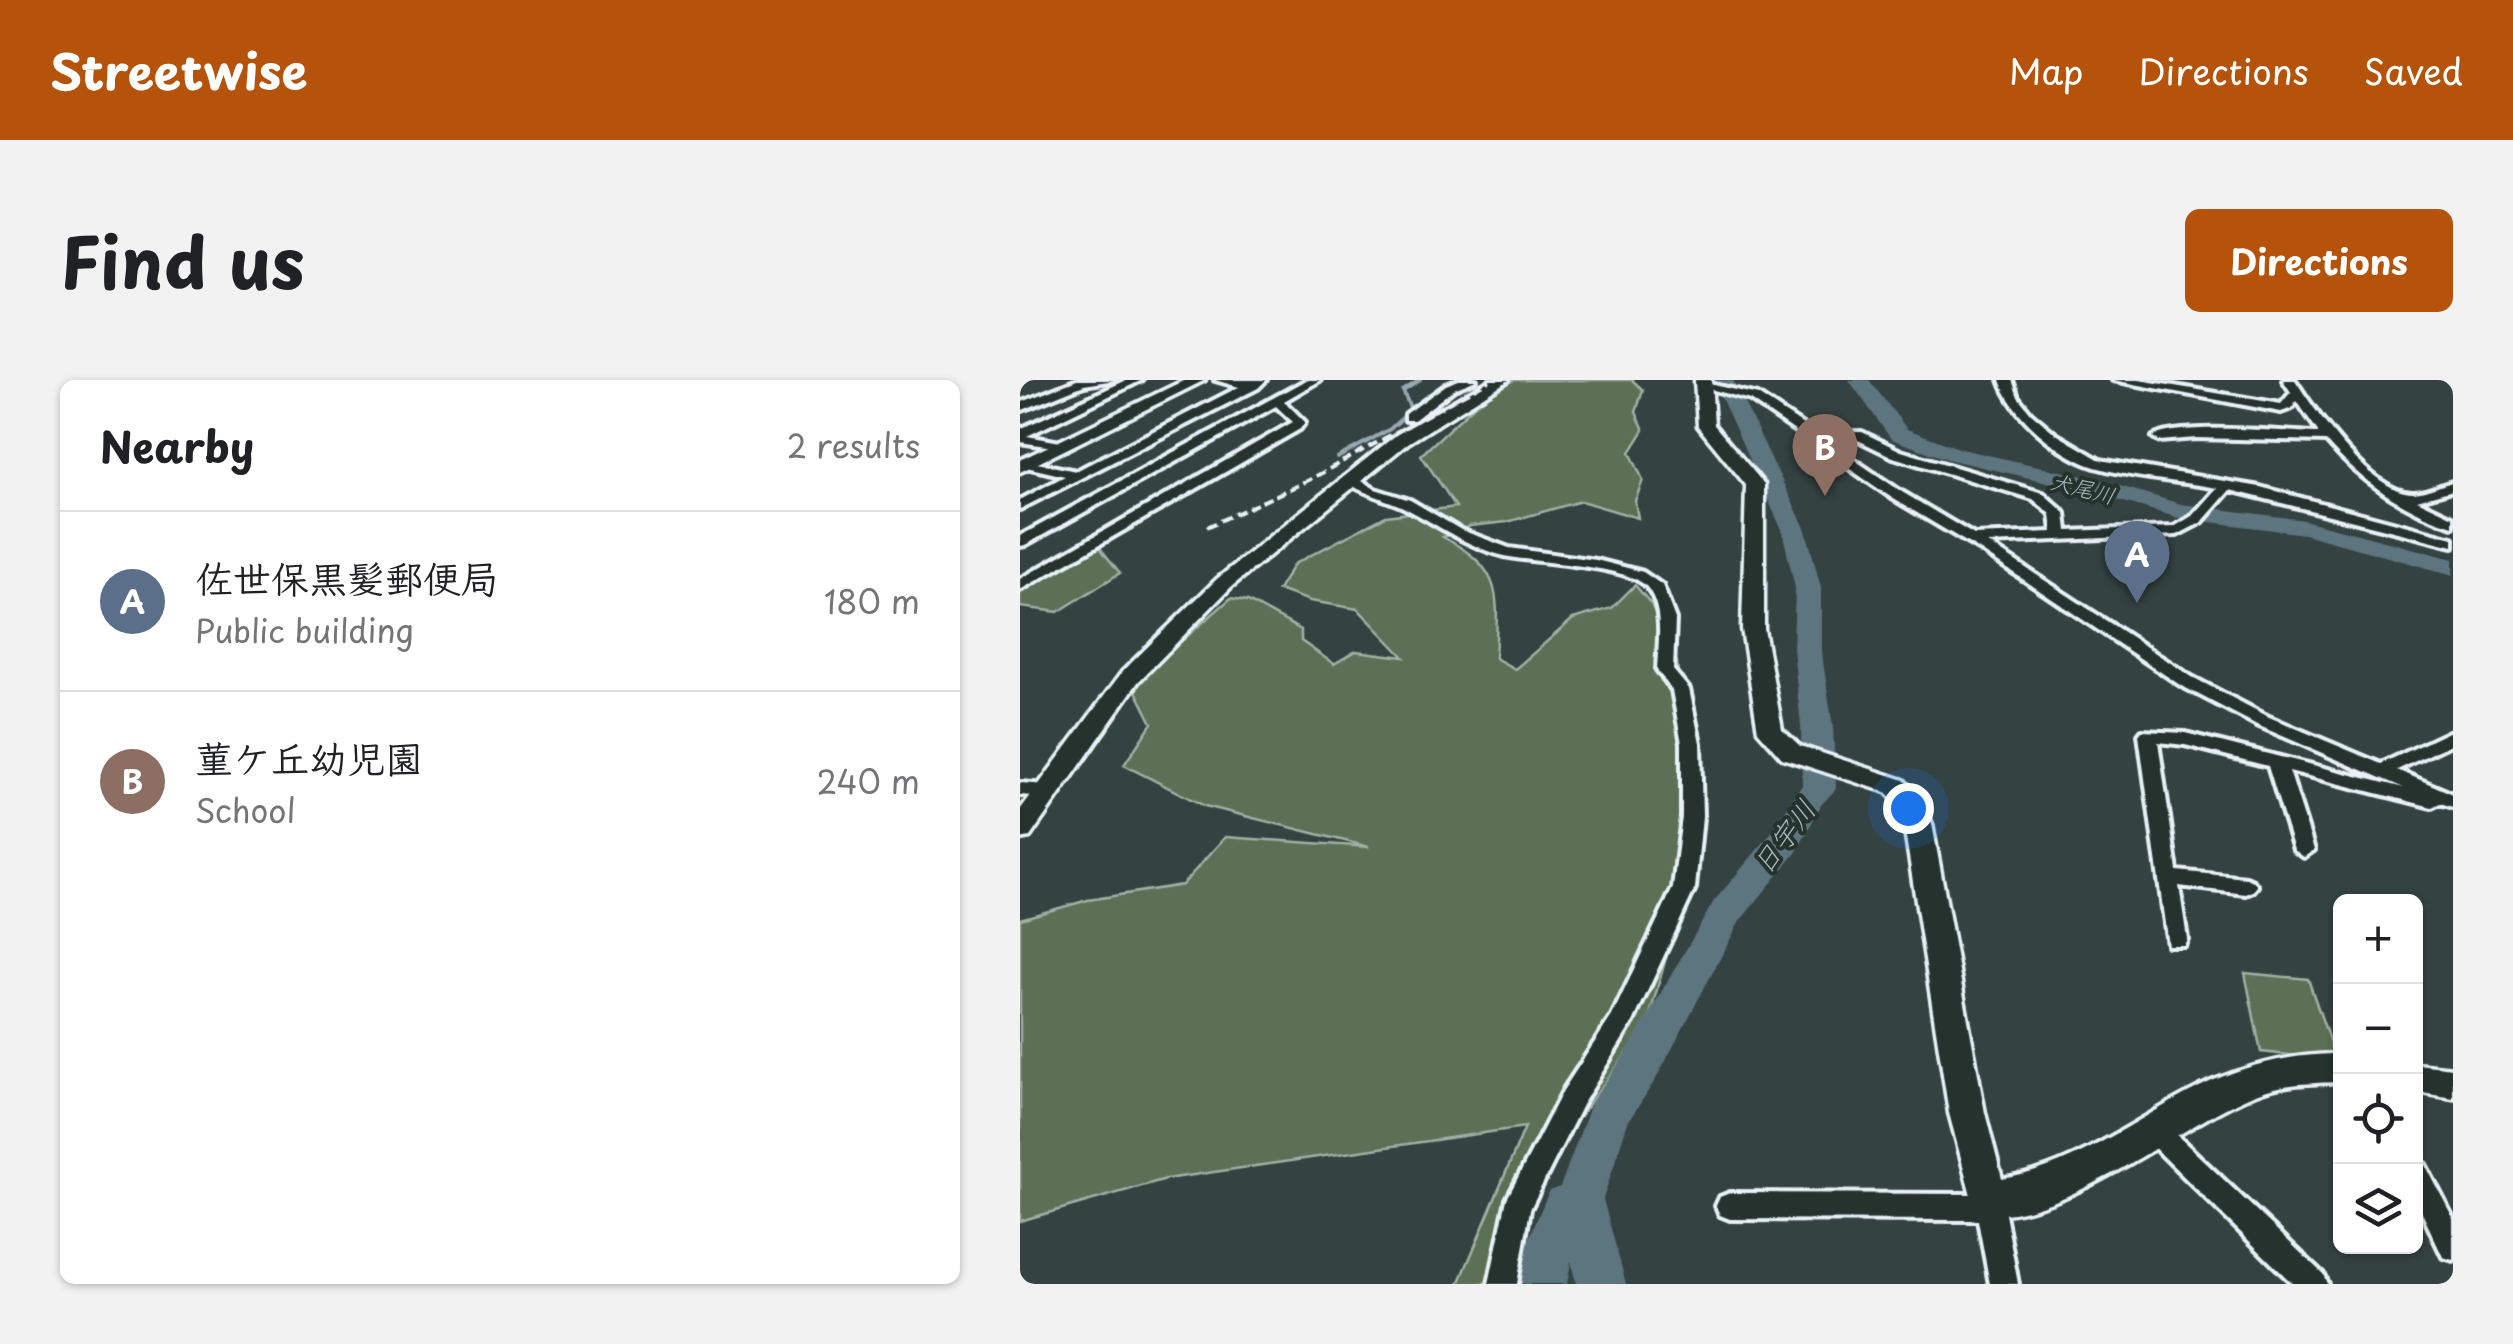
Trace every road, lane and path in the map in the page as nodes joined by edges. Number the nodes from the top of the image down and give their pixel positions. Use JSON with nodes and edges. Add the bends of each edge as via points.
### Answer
{"nodes":[{"id":1,"x":1108,"y":380,"type":"edge"},
{"id":2,"x":1136,"y":380,"type":"edge"},
{"id":3,"x":1197,"y":380,"type":"edge"},
{"id":4,"x":1222,"y":380,"type":"edge"},
{"id":5,"x":1314,"y":380,"type":"edge"},
{"id":6,"x":1470,"y":380,"type":"edge"},
{"id":7,"x":1501,"y":380,"type":"edge"},
{"id":8,"x":2006,"y":380,"type":"edge"},
{"id":9,"x":2119,"y":380,"type":"edge"},
{"id":10,"x":2289,"y":380,"type":"edge"},
{"id":11,"x":1255,"y":383,"type":"edge"},
{"id":12,"x":1707,"y":385,"type":"edge"},
{"id":13,"x":1290,"y":392,"type":"junction"},
{"id":14,"x":2297,"y":392,"type":"junction"},
{"id":15,"x":1276,"y":400,"type":"junction"},
{"id":16,"x":1020,"y":407,"type":"edge"},
{"id":17,"x":1410,"y":417,"type":"dead end"},
{"id":18,"x":2182,"y":419,"type":"dead end"},
{"id":19,"x":2196,"y":434,"type":"junction"},
{"id":20,"x":1020,"y":436,"type":"edge"},
{"id":21,"x":1816,"y":437,"type":"junction"},
{"id":22,"x":2159,"y":437,"type":"dead end"},
{"id":23,"x":2326,"y":438,"type":"junction"},
{"id":24,"x":1062,"y":446,"type":"junction"},
{"id":25,"x":1110,"y":458,"type":"junction"},
{"id":26,"x":1024,"y":465,"type":"edge"},
{"id":27,"x":1156,"y":467,"type":"junction"},
{"id":28,"x":1076,"y":475,"type":"junction"},
{"id":29,"x":1350,"y":478,"type":"junction"},
{"id":30,"x":2375,"y":483,"type":"junction"},
{"id":31,"x":2226,"y":485,"type":"junction"},
{"id":32,"x":2453,"y":486,"type":"edge"},
{"id":33,"x":1110,"y":492,"type":"junction"},
{"id":34,"x":1127,"y":496,"type":"dead end"},
{"id":35,"x":1145,"y":500,"type":"dead end"},
{"id":36,"x":1162,"y":504,"type":"junction"},
{"id":37,"x":1020,"y":505,"type":"edge"},
{"id":38,"x":2453,"y":522,"type":"edge"},
{"id":39,"x":2060,"y":534,"type":"junction"},
{"id":40,"x":1971,"y":539,"type":"junction"},
{"id":41,"x":1020,"y":542,"type":"edge"},
{"id":42,"x":2453,"y":542,"type":"edge"},
{"id":43,"x":1020,"y":585,"type":"edge"},
{"id":44,"x":2453,"y":736,"type":"edge"},
{"id":45,"x":2277,"y":764,"type":"junction"},
{"id":46,"x":2383,"y":770,"type":"junction"},
{"id":47,"x":1020,"y":789,"type":"edge"},
{"id":48,"x":1048,"y":791,"type":"junction"},
{"id":49,"x":2453,"y":803,"type":"edge"},
{"id":50,"x":1020,"y":830,"type":"edge"},
{"id":51,"x":2304,"y":850,"type":"dead end"},
{"id":52,"x":2168,"y":877,"type":"junction"},
{"id":53,"x":2246,"y":886,"type":"dead end"},
{"id":54,"x":2176,"y":939,"type":"dead end"},
{"id":55,"x":2333,"y":1067,"type":"edge"},
{"id":56,"x":2423,"y":1079,"type":"edge"},
{"id":57,"x":2453,"y":1083,"type":"edge"},
{"id":58,"x":2154,"y":1130,"type":"junction"},
{"id":59,"x":2423,"y":1186,"type":"edge"},
{"id":60,"x":1989,"y":1202,"type":"junction"},
{"id":61,"x":1730,"y":1206,"type":"dead end"},
{"id":62,"x":2453,"y":1247,"type":"edge"},
{"id":63,"x":1503,"y":1284,"type":"edge"},
{"id":64,"x":2004,"y":1284,"type":"edge"},
{"id":65,"x":2312,"y":1284,"type":"edge"}],
"edges":[{"from":1,"to":16,"type":"street","via":[[1082,382]]},
{"from":2,"to":20,"type":"street"},
{"from":3,"to":24,"type":"street"},
{"from":4,"to":11,"type":"street"},
{"from":5,"to":13,"type":"street"},
{"from":6,"to":17,"type":"street"},
{"from":7,"to":29,"type":"street"},
{"from":8,"to":31,"type":"street","via":[[2027,416],[2096,463]]},
{"from":9,"to":14,"type":"street","via":[[2270,407],[2288,406]]},
{"from":10,"to":14,"type":"street"},
{"from":11,"to":13,"type":"street"},
{"from":11,"to":25,"type":"street"},
{"from":12,"to":21,"type":"street","via":[[1748,394]]},
{"from":12,"to":60,"type":"street","via":[[1706,426],[1755,484],[1753,630],[1770,731],[1791,752],[1895,786],[1918,824],[1967,1113]]},
{"from":13,"to":15,"type":"street"},
{"from":14,"to":23,"type":"street"},
{"from":15,"to":27,"type":"street"},
{"from":15,"to":36,"type":"street","via":[[1296,426]]},
{"from":18,"to":19,"type":"street"},
{"from":19,"to":22,"type":"street"},
{"from":19,"to":23,"type":"street"},
{"from":20,"to":24,"type":"street"},
{"from":21,"to":39,"type":"street","via":[[1852,433],[1896,454],[2038,496],[2058,512]]},
{"from":21,"to":40,"type":"street"},
{"from":23,"to":30,"type":"street"},
{"from":24,"to":26,"type":"street"},
{"from":25,"to":27,"type":"street"},
{"from":25,"to":28,"type":"street"},
{"from":26,"to":28,"type":"street"},
{"from":27,"to":33,"type":"street"},
{"from":28,"to":37,"type":"street"},
{"from":29,"to":48,"type":"street","via":[[1165,638]]},
{"from":29,"to":63,"type":"street","via":[[1480,543],[1628,571],[1654,585],[1667,619],[1664,670],[1680,689],[1691,743],[1684,888],[1622,1022],[1573,1097],[1517,1208]]},
{"from":30,"to":32,"type":"street","via":[[2414,497]]},
{"from":30,"to":38,"type":"street"},
{"from":31,"to":39,"type":"street","via":[[2177,531]]},
{"from":31,"to":42,"type":"street"},
{"from":33,"to":34,"type":"street"},
{"from":33,"to":41,"type":"street"},
{"from":35,"to":36,"type":"street"},
{"from":36,"to":43,"type":"street"},
{"from":39,"to":40,"type":"street"},
{"from":40,"to":46,"type":"street","via":[[2186,681]]},
{"from":44,"to":46,"type":"street"},
{"from":45,"to":49,"type":"street"},
{"from":45,"to":51,"type":"street"},
{"from":45,"to":52,"type":"street","via":[[2148,735]]},
{"from":46,"to":49,"type":"street"},
{"from":47,"to":48,"type":"street"},
{"from":48,"to":50,"type":"street"},
{"from":52,"to":53,"type":"street"},
{"from":52,"to":54,"type":"street"},
{"from":55,"to":58,"type":"street","via":[[2280,1070]]},
{"from":56,"to":57,"type":"street"},
{"from":58,"to":60,"type":"street","via":[[2040,1188]]},
{"from":58,"to":65,"type":"street"},
{"from":59,"to":62,"type":"street"},
{"from":60,"to":61,"type":"street"},
{"from":60,"to":64,"type":"street"}]}
